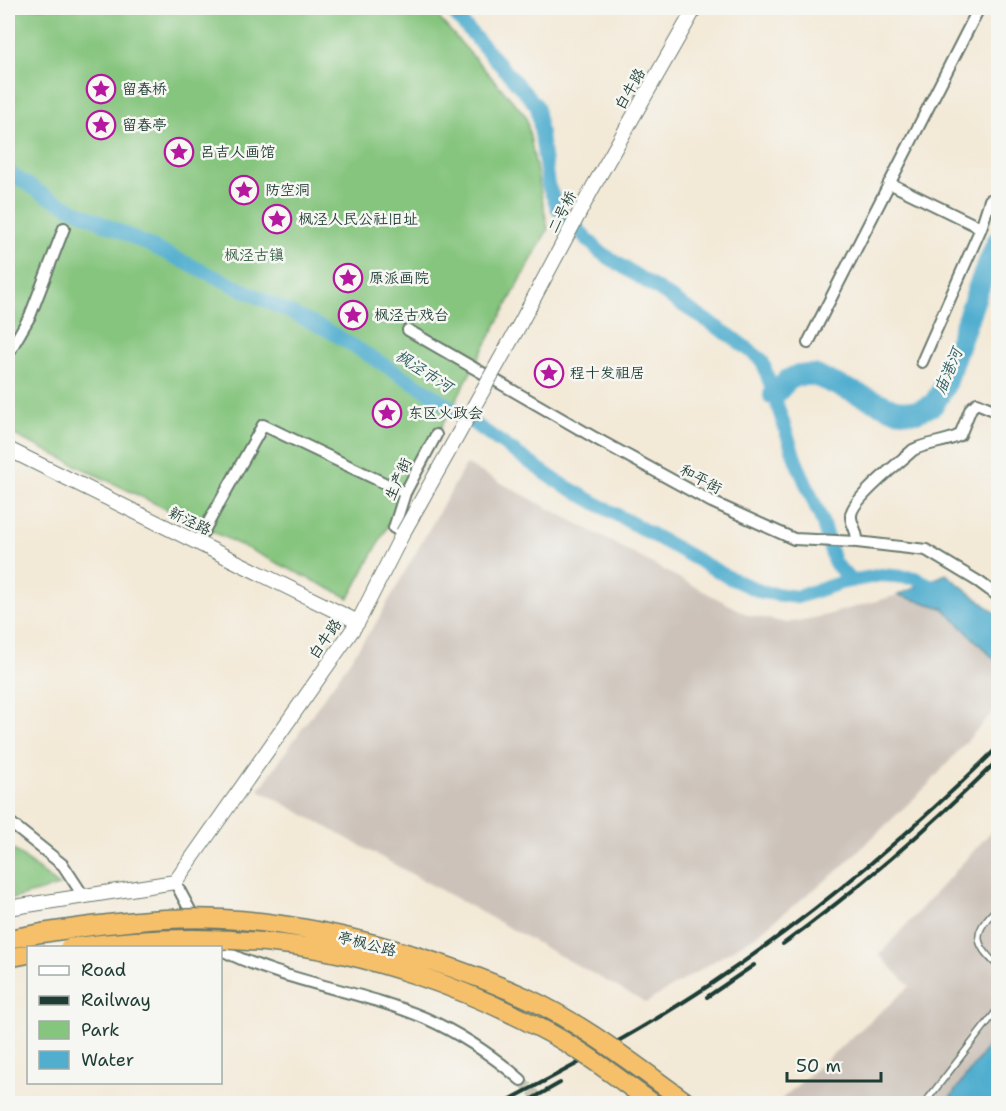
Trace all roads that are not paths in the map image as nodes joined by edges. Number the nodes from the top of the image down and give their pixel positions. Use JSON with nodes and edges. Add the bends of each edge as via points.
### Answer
{"nodes":[{"id":1,"x":695,"y":8,"type":"edge"},
{"id":2,"x":979,"y":8,"type":"edge"},
{"id":3,"x":890,"y":183,"type":"junction"},
{"id":4,"x":593,"y":187,"type":"joint"},
{"id":5,"x":990,"y":200,"type":"dead end"},
{"id":6,"x":64,"y":228,"type":"dead end"},
{"id":7,"x":981,"y":228,"type":"junction"},
{"id":8,"x":560,"y":252,"type":"joint"},
{"id":9,"x":408,"y":330,"type":"dead end"},
{"id":10,"x":808,"y":343,"type":"dead end"},
{"id":11,"x":8,"y":354,"type":"edge"},
{"id":12,"x":922,"y":362,"type":"dead end"},
{"id":13,"x":999,"y":412,"type":"edge"},
{"id":14,"x":436,"y":435,"type":"dead end"},
{"id":15,"x":8,"y":449,"type":"edge"},
{"id":16,"x":405,"y":493,"type":"junction"},
{"id":17,"x":403,"y":533,"type":"junction"},
{"id":18,"x":857,"y":542,"type":"junction"},
{"id":19,"x":198,"y":543,"type":"junction"},
{"id":20,"x":999,"y":596,"type":"edge"},
{"id":21,"x":358,"y":622,"type":"junction"},
{"id":22,"x":8,"y":822,"type":"edge"},
{"id":23,"x":175,"y":882,"type":"junction"},
{"id":24,"x":84,"y":897,"type":"junction"},
{"id":25,"x":999,"y":907,"type":"edge"},
{"id":26,"x":8,"y":908,"type":"edge"},
{"id":27,"x":8,"y":939,"type":"edge"},
{"id":28,"x":81,"y":946,"type":"edge"},
{"id":29,"x":216,"y":946,"type":"edge"},
{"id":30,"x":222,"y":949,"type":"edge"},
{"id":31,"x":27,"y":954,"type":"edge"},
{"id":32,"x":8,"y":958,"type":"edge"},
{"id":33,"x":999,"y":966,"type":"edge"},
{"id":34,"x":999,"y":1009,"type":"edge"},
{"id":35,"x":521,"y":1080,"type":"tunnel mouth"},
{"id":36,"x":654,"y":1104,"type":"edge"},
{"id":37,"x":689,"y":1104,"type":"edge"},
{"id":38,"x":924,"y":1104,"type":"edge"}],
"edges":[{"from":1,"to":4,"type":"street","name":"白牛路"},
{"from":2,"to":3,"type":"street"},
{"from":3,"to":7,"type":"street"},
{"from":3,"to":10,"type":"street"},
{"from":4,"to":8,"type":"street","name":"二号桥"},
{"from":5,"to":7,"type":"street"},
{"from":6,"to":11,"type":"street","via":[[30,316]]},
{"from":7,"to":12,"type":"street"},
{"from":8,"to":17,"type":"street","name":"白牛路","bridge":true},
{"from":9,"to":18,"type":"street","name":"和平街","via":[[712,502],[794,539]]},
{"from":13,"to":18,"type":"street","via":[[977,403],[960,435],[913,450],[854,504],[850,517],[858,533]]},
{"from":14,"to":16,"type":"street","name":"生产街"},
{"from":15,"to":19,"type":"street","name":"新泾路"},
{"from":16,"to":17,"type":"street","name":"生产街","via":[[394,528]]},
{"from":16,"to":19,"type":"street","via":[[263,425]]},
{"from":17,"to":21,"type":"street","name":"白牛路"},
{"from":18,"to":20,"type":"street","name":"和平街","via":[[926,550]]},
{"from":19,"to":21,"type":"street","name":"新泾路"},
{"from":21,"to":23,"type":"street","name":"白牛路"},
{"from":22,"to":24,"type":"street","via":[[63,865]]},
{"from":23,"to":24,"type":"street"},
{"from":23,"to":29,"type":"street","via":[[199,927]]},
{"from":24,"to":26,"type":"street"},
{"from":25,"to":33,"type":"lane","via":[[986,920],[978,941],[983,952]]},
{"from":27,"to":37,"type":"highway","name":"亭枫公路","bridge":true,"via":[[122,922],[222,919],[291,926],[411,955],[526,997],[591,1035]]},
{"from":28,"to":36,"type":"highway","name":"亭枫公路","bridge":true,"via":[[156,940],[250,941],[328,952],[407,971],[542,1029]]},
{"from":30,"to":35,"type":"street","via":[[276,971],[423,1017],[464,1037]]},
{"from":31,"to":32,"type":"highway"},
{"from":34,"to":38,"type":"lane"}]}
